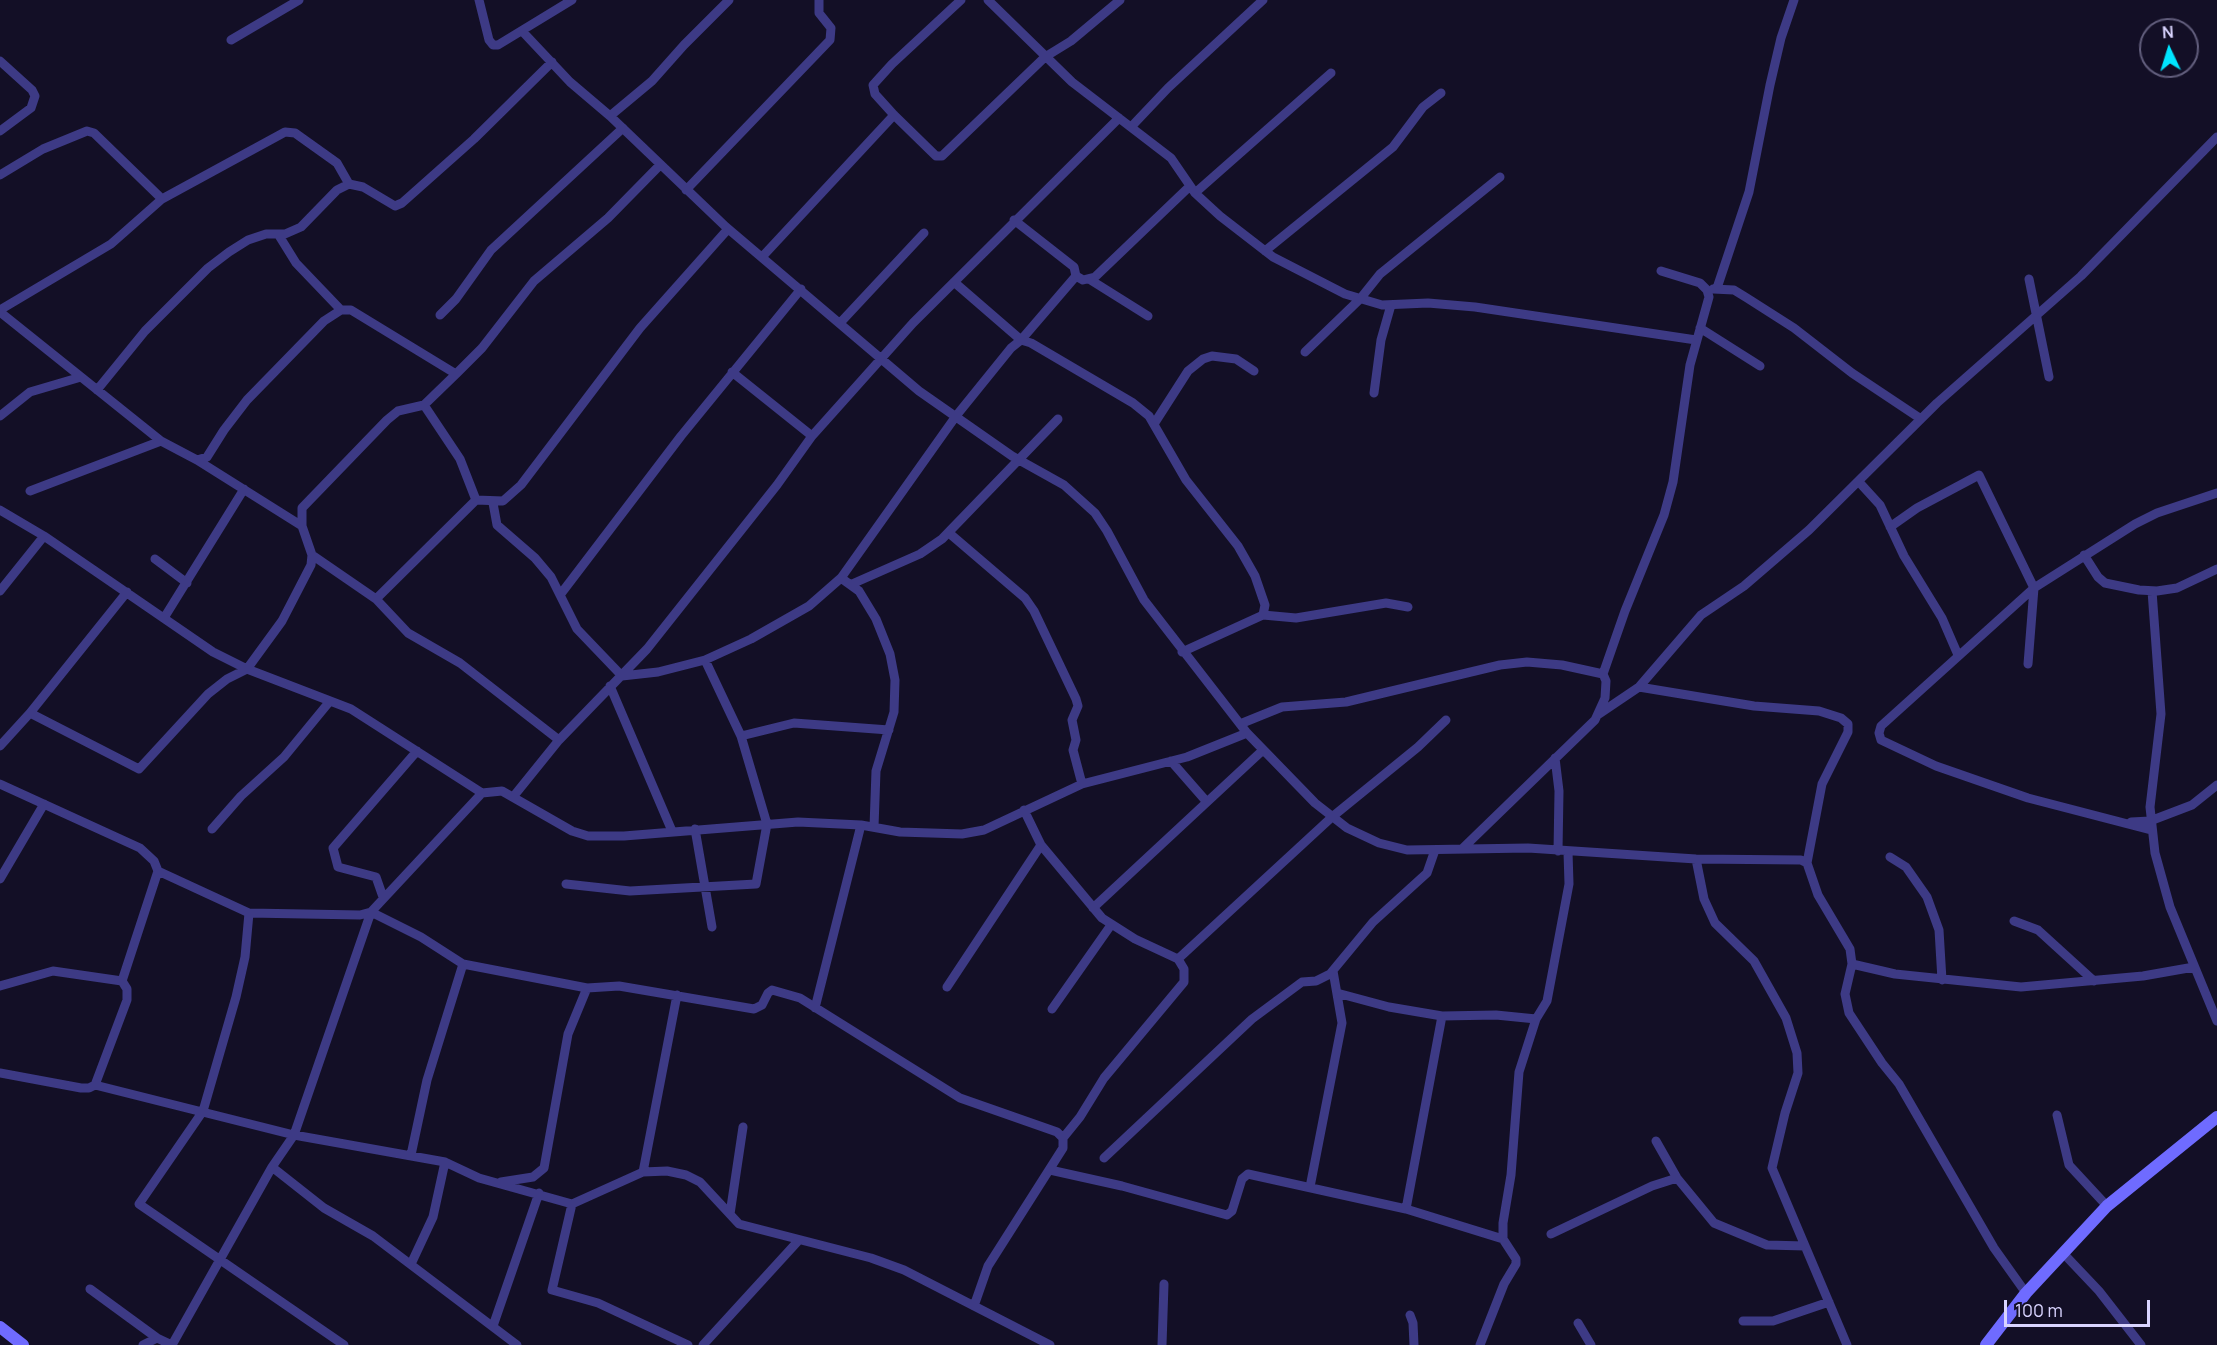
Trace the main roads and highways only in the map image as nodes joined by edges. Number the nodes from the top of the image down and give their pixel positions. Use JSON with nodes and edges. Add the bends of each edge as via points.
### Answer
{"nodes":[{"id":1,"x":2217,"y":1117,"type":"edge"},
{"id":2,"x":0,"y":1327,"type":"edge"},
{"id":3,"x":23,"y":1345,"type":"edge"},
{"id":4,"x":1986,"y":1345,"type":"edge"}],
"edges":[{"from":1,"to":4,"type":"main road","via":[[2107,1206],[2026,1293]]},
{"from":2,"to":3,"type":"main road"}]}
